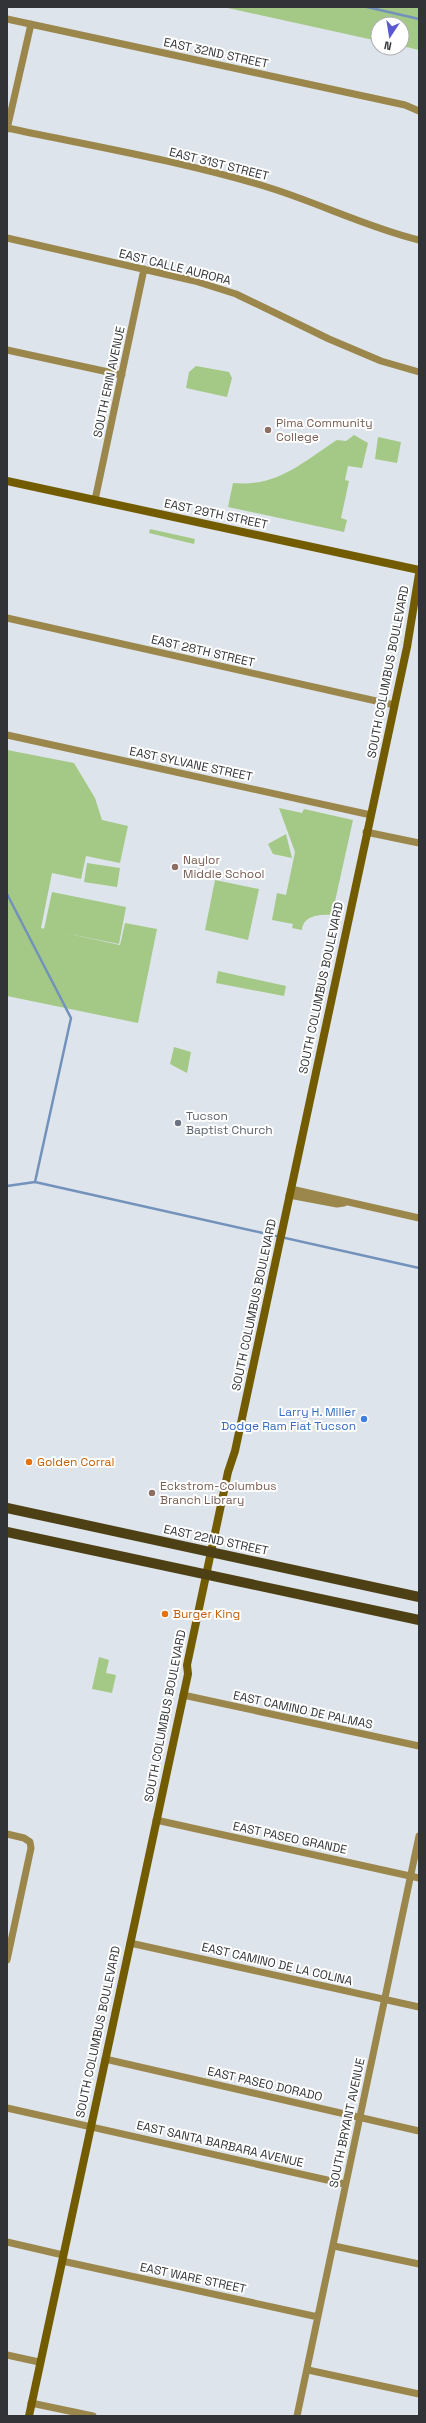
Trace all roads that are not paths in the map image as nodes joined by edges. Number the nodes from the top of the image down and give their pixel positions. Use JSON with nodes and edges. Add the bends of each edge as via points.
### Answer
{"nodes":[{"id":1,"x":7,"y":19,"type":"edge"},
{"id":2,"x":31,"y":24,"type":"junction"},
{"id":3,"x":419,"y":111,"type":"edge"},
{"id":4,"x":7,"y":129,"type":"edge"},
{"id":5,"x":7,"y":238,"type":"edge"},
{"id":6,"x":419,"y":240,"type":"edge"},
{"id":7,"x":144,"y":269,"type":"junction"},
{"id":8,"x":7,"y":350,"type":"edge"},
{"id":9,"x":419,"y":372,"type":"edge"},
{"id":10,"x":122,"y":375,"type":"junction"},
{"id":11,"x":7,"y":481,"type":"edge"},
{"id":12,"x":95,"y":500,"type":"junction"},
{"id":13,"x":419,"y":570,"type":"edge"},
{"id":14,"x":419,"y":574,"type":"edge"},
{"id":15,"x":7,"y":618,"type":"edge"},
{"id":16,"x":394,"y":704,"type":"junction"},
{"id":17,"x":7,"y":735,"type":"edge"},
{"id":18,"x":371,"y":815,"type":"junction"},
{"id":19,"x":366,"y":832,"type":"junction"},
{"id":20,"x":419,"y":843,"type":"edge"},
{"id":21,"x":290,"y":1192,"type":"junction"},
{"id":22,"x":419,"y":1218,"type":"edge"},
{"id":23,"x":7,"y":1508,"type":"edge"},
{"id":24,"x":7,"y":1532,"type":"edge"},
{"id":25,"x":210,"y":1553,"type":"junction"},
{"id":26,"x":206,"y":1574,"type":"junction"},
{"id":27,"x":419,"y":1597,"type":"edge"},
{"id":28,"x":419,"y":1620,"type":"edge"},
{"id":29,"x":183,"y":1695,"type":"junction"},
{"id":30,"x":419,"y":1746,"type":"edge"},
{"id":31,"x":156,"y":1820,"type":"junction"},
{"id":32,"x":7,"y":1834,"type":"edge"},
{"id":33,"x":419,"y":1836,"type":"edge"},
{"id":34,"x":410,"y":1876,"type":"junction"},
{"id":35,"x":419,"y":1878,"type":"edge"},
{"id":36,"x":130,"y":1943,"type":"junction"},
{"id":37,"x":7,"y":1960,"type":"edge"},
{"id":38,"x":385,"y":2000,"type":"junction"},
{"id":39,"x":419,"y":2007,"type":"edge"},
{"id":40,"x":105,"y":2059,"type":"junction"},
{"id":41,"x":7,"y":2108,"type":"edge"},
{"id":42,"x":360,"y":2117,"type":"junction"},
{"id":43,"x":91,"y":2126,"type":"junction"},
{"id":44,"x":419,"y":2131,"type":"edge"},
{"id":45,"x":345,"y":2184,"type":"junction"},
{"id":46,"x":7,"y":2242,"type":"edge"},
{"id":47,"x":334,"y":2246,"type":"junction"},
{"id":48,"x":62,"y":2258,"type":"junction"},
{"id":49,"x":419,"y":2264,"type":"edge"},
{"id":50,"x":318,"y":2317,"type":"junction"},
{"id":51,"x":7,"y":2355,"type":"edge"},
{"id":52,"x":39,"y":2362,"type":"junction"},
{"id":53,"x":308,"y":2370,"type":"junction"},
{"id":54,"x":419,"y":2394,"type":"edge"},
{"id":55,"x":31,"y":2404,"type":"junction"},
{"id":56,"x":29,"y":2416,"type":"edge"},
{"id":57,"x":93,"y":2416,"type":"edge"},
{"id":58,"x":297,"y":2416,"type":"edge"}],
"edges":[{"from":1,"to":2,"type":"street","name":"EAST 32ND STREET"},
{"from":2,"to":3,"type":"street","name":"EAST 32ND STREET","via":[[405,105]]},
{"from":2,"to":4,"type":"street"},
{"from":4,"to":6,"type":"street","name":"EAST 31ST STREET","via":[[210,170],[278,190],[394,234]]},
{"from":5,"to":7,"type":"street","name":"EAST CALLE AURORA"},
{"from":7,"to":9,"type":"street","name":"EAST CALLE AURORA","via":[[195,280],[236,294],[381,361]]},
{"from":7,"to":10,"type":"street","name":"SOUTH ERIN AVENUE"},
{"from":8,"to":10,"type":"street"},
{"from":10,"to":12,"type":"street","name":"SOUTH ERIN AVENUE"},
{"from":11,"to":12,"type":"street","name":"EAST 29TH STREET"},
{"from":12,"to":13,"type":"street","name":"EAST 29TH STREET"},
{"from":14,"to":16,"type":"street","name":"SOUTH COLUMBUS BOULEVARD","via":[[407,647]]},
{"from":15,"to":16,"type":"street","name":"EAST 28TH STREET"},
{"from":16,"to":18,"type":"street","name":"SOUTH COLUMBUS BOULEVARD"},
{"from":17,"to":18,"type":"street","name":"EAST SYLVANE STREET"},
{"from":18,"to":19,"type":"street","name":"SOUTH COLUMBUS BOULEVARD"},
{"from":19,"to":20,"type":"street"},
{"from":19,"to":21,"type":"street","name":"SOUTH COLUMBUS BOULEVARD"},
{"from":21,"to":22,"type":"street","via":[[337,1204],[345,1203]]},
{"from":21,"to":25,"type":"street","name":"SOUTH COLUMBUS BOULEVARD","via":[[235,1451]]},
{"from":23,"to":25,"type":"main road","name":"EAST 22ND STREET"},
{"from":24,"to":26,"type":"main road"},
{"from":25,"to":26,"type":"street","name":"SOUTH COLUMBUS BOULEVARD"},
{"from":25,"to":27,"type":"main road","name":"EAST 22ND STREET"},
{"from":26,"to":28,"type":"main road"},
{"from":26,"to":29,"type":"street","name":"SOUTH COLUMBUS BOULEVARD"},
{"from":29,"to":30,"type":"street","name":"EAST CAMINO DE PALMAS"},
{"from":29,"to":31,"type":"street","name":"SOUTH COLUMBUS BOULEVARD"},
{"from":31,"to":34,"type":"street","name":"EAST PASEO GRANDE"},
{"from":31,"to":36,"type":"street","name":"SOUTH COLUMBUS BOULEVARD"},
{"from":32,"to":37,"type":"street","via":[[24,1838],[30,1842],[31,1848]]},
{"from":33,"to":34,"type":"street","name":"SOUTH BRYANT AVENUE"},
{"from":34,"to":35,"type":"street","name":"EAST PASEO GRANDE"},
{"from":34,"to":38,"type":"street","name":"SOUTH BRYANT AVENUE"},
{"from":36,"to":38,"type":"street","name":"EAST CAMINO DE LA COLINA"},
{"from":36,"to":40,"type":"street","name":"SOUTH COLUMBUS BOULEVARD"},
{"from":38,"to":39,"type":"street","name":"EAST CAMINO DE LA COLINA"},
{"from":38,"to":42,"type":"street","name":"SOUTH BRYANT AVENUE"},
{"from":40,"to":42,"type":"street","name":"EAST PASEO DORADO"},
{"from":40,"to":43,"type":"street","name":"SOUTH COLUMBUS BOULEVARD"},
{"from":41,"to":43,"type":"street","name":"EAST SANTA BARBARA AVENUE"},
{"from":42,"to":44,"type":"street","name":"EAST PASEO DORADO"},
{"from":42,"to":45,"type":"street","name":"SOUTH BRYANT AVENUE"},
{"from":43,"to":45,"type":"street","name":"EAST SANTA BARBARA AVENUE"},
{"from":43,"to":48,"type":"street","name":"SOUTH COLUMBUS BOULEVARD"},
{"from":45,"to":47,"type":"street","name":"SOUTH BRYANT AVENUE"},
{"from":46,"to":48,"type":"street","name":"EAST WARE STREET"},
{"from":47,"to":49,"type":"street"},
{"from":47,"to":50,"type":"street","name":"SOUTH BRYANT AVENUE"},
{"from":48,"to":50,"type":"street","name":"EAST WARE STREET"},
{"from":48,"to":52,"type":"street","name":"SOUTH COLUMBUS BOULEVARD"},
{"from":50,"to":53,"type":"street","name":"SOUTH BRYANT AVENUE"},
{"from":51,"to":52,"type":"street"},
{"from":52,"to":55,"type":"street","name":"SOUTH COLUMBUS BOULEVARD"},
{"from":53,"to":54,"type":"street"},
{"from":53,"to":58,"type":"street","name":"SOUTH BRYANT AVENUE"},
{"from":55,"to":56,"type":"street","name":"SOUTH COLUMBUS BOULEVARD"},
{"from":55,"to":57,"type":"street"}]}
